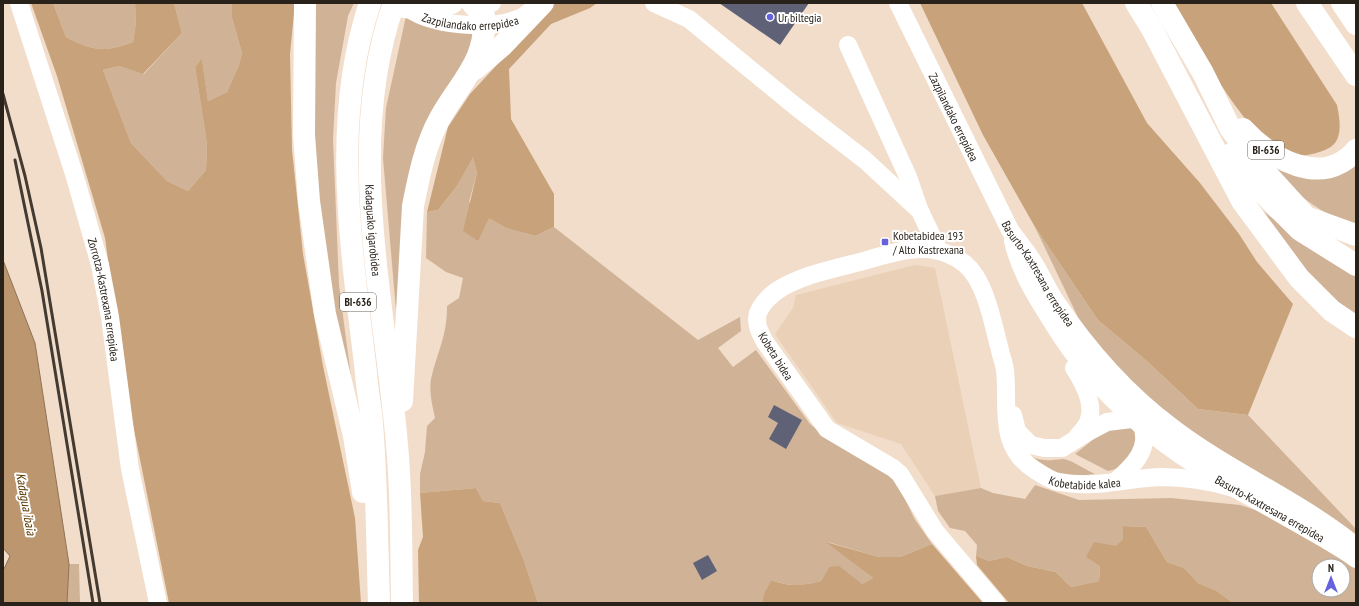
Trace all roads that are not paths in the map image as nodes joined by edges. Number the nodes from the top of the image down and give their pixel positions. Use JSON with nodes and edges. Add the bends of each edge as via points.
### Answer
{"nodes":[{"id":1,"x":19,"y":3,"type":"edge"},
{"id":2,"x":305,"y":3,"type":"edge"},
{"id":3,"x":370,"y":3,"type":"edge"},
{"id":4,"x":452,"y":3,"type":"edge"},
{"id":5,"x":472,"y":3,"type":"edge"},
{"id":6,"x":542,"y":3,"type":"edge"},
{"id":7,"x":654,"y":3,"type":"edge"},
{"id":8,"x":898,"y":3,"type":"edge"},
{"id":9,"x":1136,"y":3,"type":"edge"},
{"id":10,"x":1162,"y":3,"type":"edge"},
{"id":11,"x":1307,"y":3,"type":"edge"},
{"id":12,"x":1342,"y":3,"type":"edge"},
{"id":13,"x":397,"y":4,"type":"edge"},
{"id":14,"x":485,"y":24,"type":"junction"},
{"id":15,"x":1356,"y":24,"type":"edge"},
{"id":16,"x":1156,"y":37,"type":"junction"},
{"id":17,"x":848,"y":45,"type":"dead end"},
{"id":18,"x":469,"y":73,"type":"junction"},
{"id":19,"x":1203,"y":74,"type":"junction"},
{"id":20,"x":1356,"y":74,"type":"edge"},
{"id":21,"x":1356,"y":150,"type":"edge"},
{"id":22,"x":920,"y":211,"type":"junction"},
{"id":23,"x":1010,"y":230,"type":"junction"},
{"id":24,"x":1356,"y":235,"type":"edge"},
{"id":25,"x":939,"y":251,"type":"junction"},
{"id":26,"x":1356,"y":265,"type":"edge"},
{"id":27,"x":1050,"y":318,"type":"junction"},
{"id":28,"x":1356,"y":327,"type":"edge"},
{"id":29,"x":1091,"y":348,"type":"junction"},
{"id":30,"x":1006,"y":387,"type":"junction"},
{"id":31,"x":1138,"y":422,"type":"junction"},
{"id":32,"x":1077,"y":438,"type":"junction"},
{"id":33,"x":397,"y":446,"type":"junction"},
{"id":34,"x":1248,"y":476,"type":"junction"},
{"id":35,"x":1115,"y":482,"type":"junction"},
{"id":36,"x":1234,"y":488,"type":"junction"},
{"id":37,"x":1356,"y":546,"type":"edge"},
{"id":38,"x":1356,"y":559,"type":"edge"},
{"id":39,"x":378,"y":576,"type":"junction"},
{"id":40,"x":158,"y":603,"type":"edge"},
{"id":41,"x":379,"y":603,"type":"edge"},
{"id":42,"x":402,"y":603,"type":"edge"},
{"id":43,"x":996,"y":603,"type":"edge"}],
"edges":[{"from":1,"to":40,"type":"street","name":"Zorrotza-Kastrexana errepidea","via":[[73,170],[100,265],[110,317],[130,469]]},
{"from":2,"to":39,"type":"highway","via":[[304,135],[315,246],[326,314],[354,436]]},
{"from":3,"to":39,"type":"highway","name":"Kadaguako igarobidea","number":"BI-636","via":[[357,49],[351,88],[347,156],[352,254],[372,424]]},
{"from":4,"to":13,"type":"highway","via":[[430,11]]},
{"from":5,"to":14,"type":"highway","via":[[484,16]]},
{"from":6,"to":14,"type":"street","name":"Zazpilandako errepidea","via":[[520,18]]},
{"from":6,"to":18,"type":"highway","via":[[502,46]]},
{"from":7,"to":22,"type":"street","via":[[689,19],[865,160]]},
{"from":8,"to":23,"type":"street","name":"Zazpilandako errepidea"},
{"from":9,"to":16,"type":"highway"},
{"from":10,"to":19,"type":"highway","number":"BI-636"},
{"from":11,"to":20,"type":"highway"},
{"from":12,"to":15,"type":"highway"},
{"from":13,"to":14,"type":"street","name":"Zazpilandako errepidea","via":[[447,23]]},
{"from":13,"to":33,"type":"highway","name":"Kadaguako igarobidea","number":"BI-636","via":[[386,30],[378,71],[372,115],[370,163],[374,235]]},
{"from":14,"to":18,"type":"highway","via":[[483,46]]},
{"from":16,"to":26,"type":"highway","via":[[1252,182],[1300,230]]},
{"from":16,"to":28,"type":"highway","via":[[1242,201],[1299,278],[1332,311]]},
{"from":17,"to":22,"type":"street","via":[[908,177]]},
{"from":18,"to":33,"type":"highway","via":[[439,118],[426,149],[413,206],[402,404]]},
{"from":19,"to":21,"type":"highway","number":"BI-636","via":[[1232,117],[1255,142],[1284,162],[1312,168],[1330,167],[1348,159]]},
{"from":19,"to":24,"type":"highway","via":[[1230,128],[1256,163],[1306,217]]},
{"from":22,"to":25,"type":"street"},
{"from":23,"to":27,"type":"street","name":"Basurto-Kaxtresana errepidea","via":[[1018,262]]},
{"from":23,"to":29,"type":"street","name":"Basurto-Kaxtresana errepidea","via":[[1054,298]]},
{"from":25,"to":30,"type":"street","name":"Kobeta bidea","via":[[966,265],[978,281],[993,321],[1005,367]]},
{"from":25,"to":43,"type":"street","name":"Kobeta bidea","via":[[901,251],[797,280],[777,290],[762,305],[757,323],[765,342],[820,422],[900,474],[935,531]]},
{"from":27,"to":31,"type":"street","name":"Basurto-Kaxtresana errepidea","via":[[1079,364]]},
{"from":27,"to":32,"type":"street","via":[[1090,403],[1089,421]]},
{"from":29,"to":31,"type":"street","via":[[1095,367],[1132,407]]},
{"from":29,"to":34,"type":"street","name":"Basurto-Kaxtresana errepidea","via":[[1123,384],[1173,428]]},
{"from":30,"to":32,"type":"street","via":[[1017,431],[1031,445],[1062,448]]},
{"from":30,"to":35,"type":"street","name":"Kobetabide kalea","via":[[1004,410],[1009,436],[1016,454],[1033,469],[1057,482]]},
{"from":31,"to":32,"type":"street","via":[[1107,422]]},
{"from":31,"to":34,"type":"street","via":[[1151,422],[1224,472]]},
{"from":31,"to":35,"type":"street","name":"Kobetabide kalea","via":[[1144,443],[1138,459]]},
{"from":31,"to":36,"type":"street","name":"Basurto-Kaxtresana errepidea","via":[[1183,458]]},
{"from":33,"to":42,"type":"highway","name":"Kadaguako igarobidea","number":"BI-636"},
{"from":34,"to":37,"type":"street","name":"Basurto-Kaxtresana errepidea","via":[[1308,511]]},
{"from":35,"to":36,"type":"street","via":[[1182,477]]},
{"from":36,"to":38,"type":"street","name":"Basurto-Kaxtresana errepidea"},
{"from":39,"to":41,"type":"highway","name":"Kadaguako igarobidea","number":"BI-636"}]}
